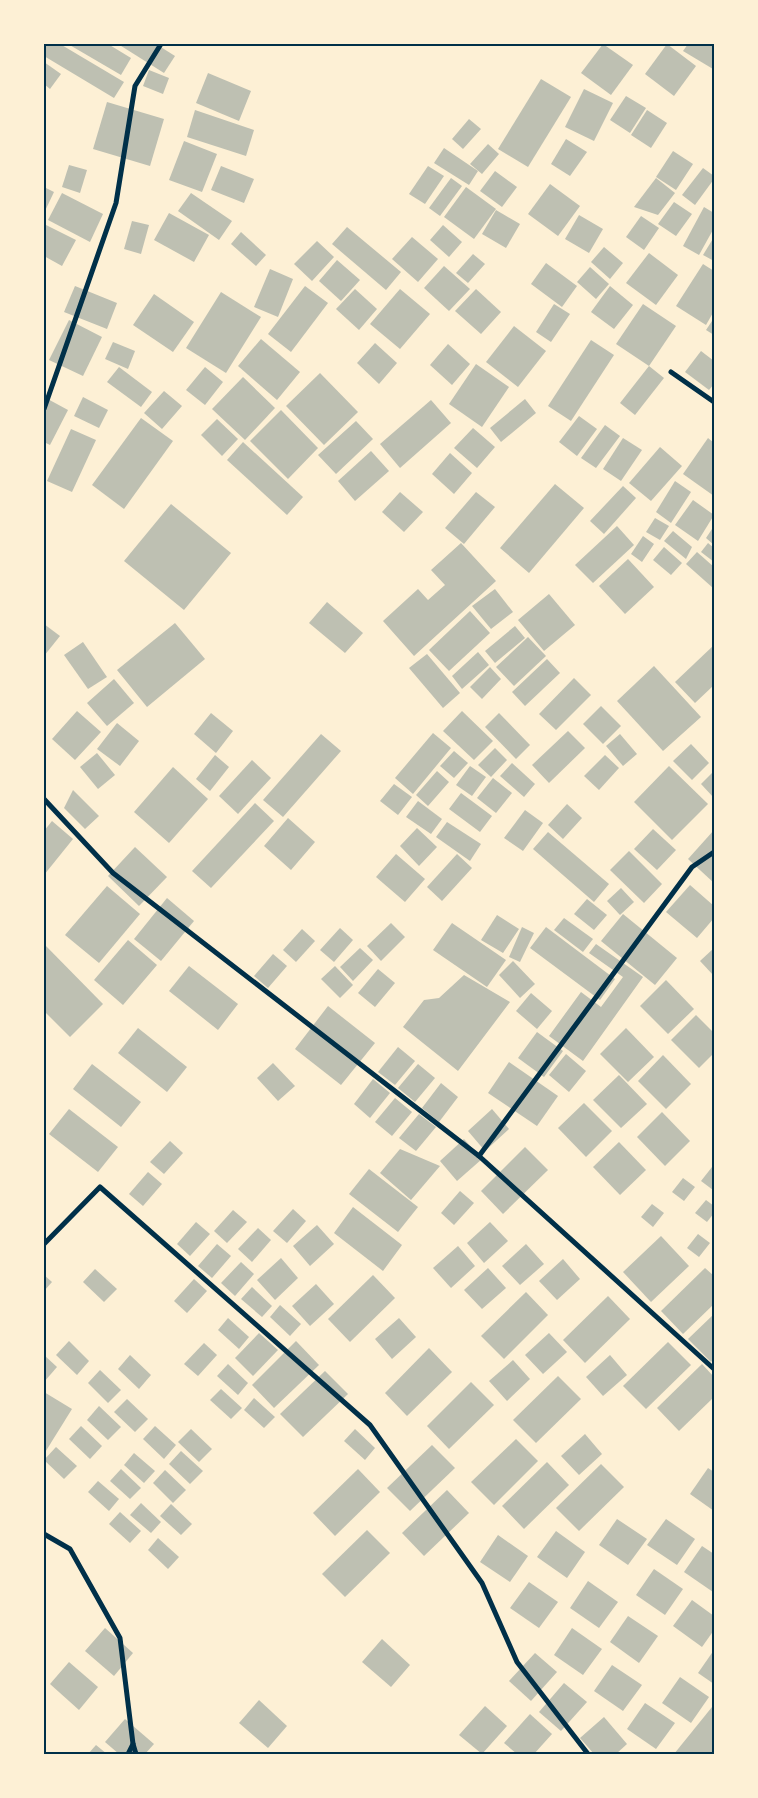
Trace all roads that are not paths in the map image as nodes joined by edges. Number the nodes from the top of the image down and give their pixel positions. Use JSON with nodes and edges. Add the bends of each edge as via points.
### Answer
{"nodes":[{"id":1,"x":161,"y":44,"type":"edge"},
{"id":2,"x":671,"y":372,"type":"dead end"},
{"id":3,"x":714,"y":402,"type":"edge"},
{"id":4,"x":44,"y":409,"type":"edge"},
{"id":5,"x":44,"y":799,"type":"edge"},
{"id":6,"x":714,"y":852,"type":"edge"},
{"id":7,"x":479,"y":1156,"type":"junction"},
{"id":8,"x":44,"y":1244,"type":"edge"},
{"id":9,"x":714,"y":1369,"type":"edge"},
{"id":10,"x":44,"y":1534,"type":"edge"},
{"id":11,"x":133,"y":1744,"type":"junction"},
{"id":12,"x":128,"y":1754,"type":"edge"},
{"id":13,"x":136,"y":1754,"type":"edge"},
{"id":14,"x":588,"y":1754,"type":"edge"}],
"edges":[{"from":1,"to":4,"type":"street","via":[[135,86],[116,203]]},
{"from":2,"to":3,"type":"street"},
{"from":5,"to":7,"type":"street","via":[[113,873]]},
{"from":6,"to":7,"type":"street","via":[[692,867]]},
{"from":7,"to":9,"type":"street"},
{"from":8,"to":14,"type":"street","via":[[100,1188],[370,1425],[482,1583],[517,1662]]},
{"from":10,"to":11,"type":"street","via":[[70,1549],[120,1638]]},
{"from":11,"to":12,"type":"street"},
{"from":11,"to":13,"type":"street"}]}
